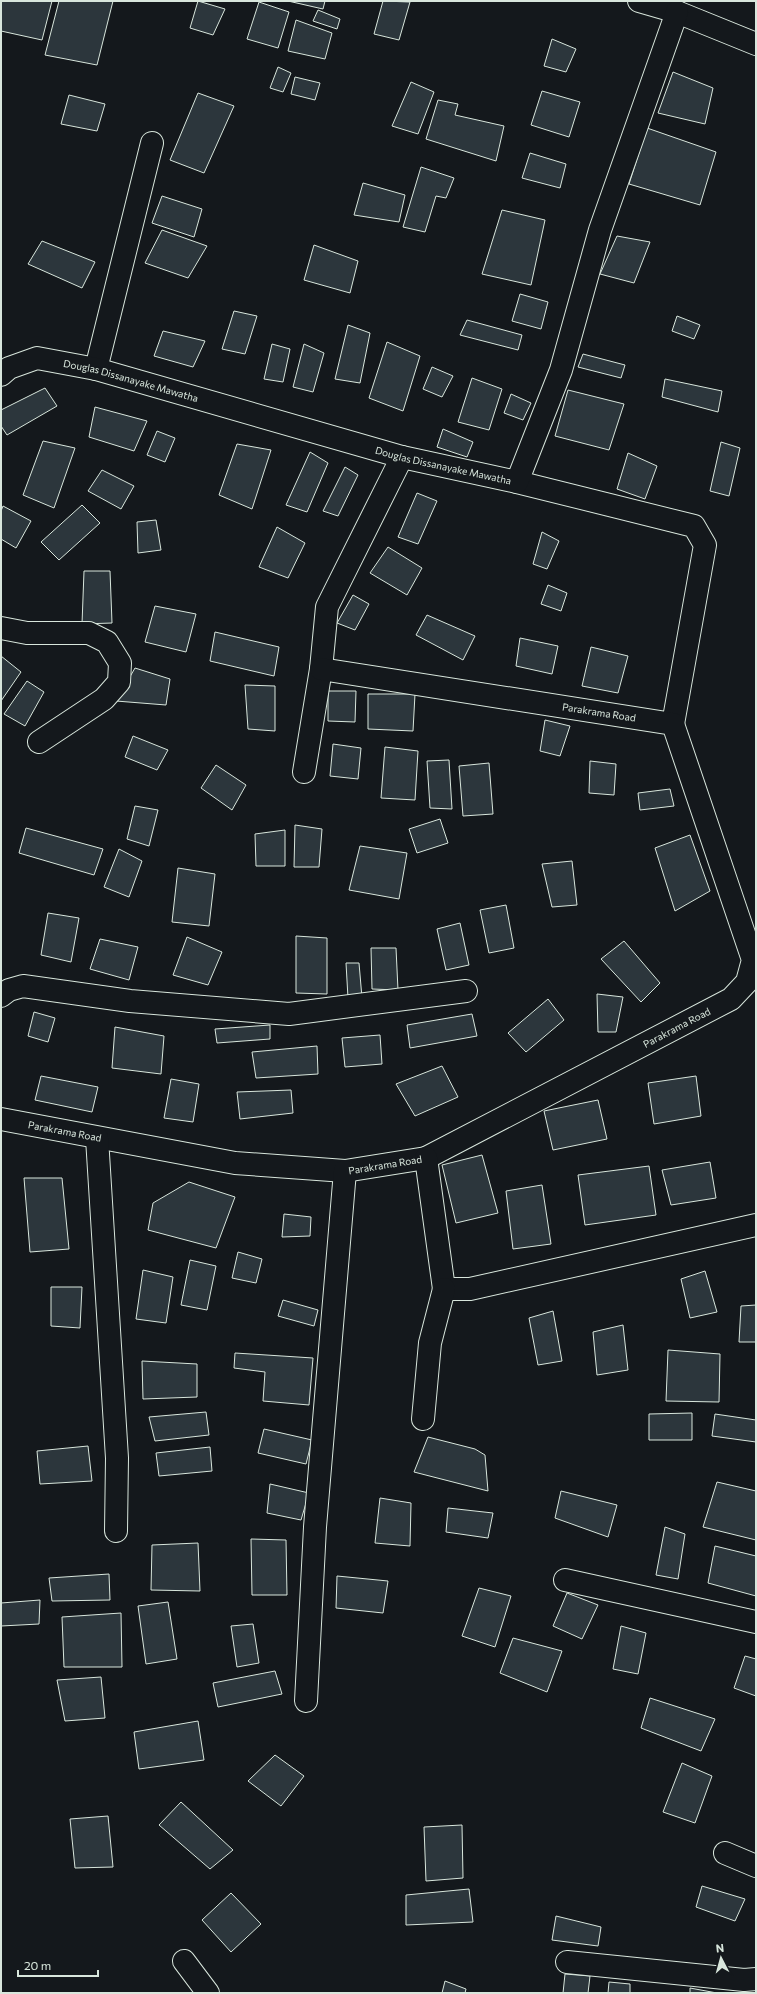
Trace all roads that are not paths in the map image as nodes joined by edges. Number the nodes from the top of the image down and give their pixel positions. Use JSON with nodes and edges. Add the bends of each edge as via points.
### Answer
{"nodes":[{"id":1,"x":639,"y":1,"type":"edge"},
{"id":2,"x":677,"y":12,"type":"junction"},
{"id":3,"x":756,"y":44,"type":"edge"},
{"id":4,"x":152,"y":143,"type":"dead end"},
{"id":5,"x":96,"y":369,"type":"junction"},
{"id":6,"x":1,"y":375,"type":"edge"},
{"id":7,"x":402,"y":457,"type":"junction"},
{"id":8,"x":517,"y":482,"type":"junction"},
{"id":9,"x":1,"y":628,"type":"edge"},
{"id":10,"x":321,"y":669,"type":"junction"},
{"id":11,"x":673,"y":724,"type":"junction"},
{"id":12,"x":39,"y":742,"type":"dead end"},
{"id":13,"x":304,"y":772,"type":"dead end"},
{"id":14,"x":466,"y":991,"type":"dead end"},
{"id":15,"x":1,"y":996,"type":"edge"},
{"id":16,"x":1,"y":1119,"type":"edge"},
{"id":17,"x":97,"y":1138,"type":"junction"},
{"id":18,"x":426,"y":1158,"type":"junction"},
{"id":19,"x":345,"y":1171,"type":"junction"},
{"id":20,"x":756,"y":1224,"type":"edge"},
{"id":21,"x":444,"y":1290,"type":"junction"},
{"id":22,"x":422,"y":1419,"type":"dead end"},
{"id":23,"x":116,"y":1531,"type":"dead end"},
{"id":24,"x":565,"y":1580,"type":"dead end"},
{"id":25,"x":756,"y":1622,"type":"edge"},
{"id":26,"x":306,"y":1701,"type":"dead end"},
{"id":27,"x":725,"y":1853,"type":"dead end"},
{"id":28,"x":756,"y":1866,"type":"edge"},
{"id":29,"x":184,"y":1961,"type":"dead end"},
{"id":30,"x":567,"y":1962,"type":"dead end"},
{"id":31,"x":756,"y":1979,"type":"edge"},
{"id":32,"x":208,"y":1993,"type":"edge"}],
"edges":[{"from":1,"to":2,"type":"street"},
{"from":2,"to":3,"type":"street"},
{"from":2,"to":8,"type":"street","via":[[600,230],[561,370]]},
{"from":4,"to":5,"type":"street"},
{"from":5,"to":6,"type":"street","name":"Douglas Dissanayake Mawatha","via":[[37,358],[9,368]]},
{"from":5,"to":7,"type":"street","name":"Douglas Dissanayake Mawatha"},
{"from":7,"to":8,"type":"street","name":"Douglas Dissanayake Mawatha"},
{"from":7,"to":10,"type":"street","via":[[326,607]]},
{"from":8,"to":11,"type":"street","name":"Douglas Dissanayake Mawatha","via":[[694,526],[705,545]]},
{"from":9,"to":12,"type":"street","via":[[27,633],[89,633],[107,642],[120,663],[119,682],[104,698]]},
{"from":10,"to":11,"type":"street","name":"Parakrama Road"},
{"from":10,"to":13,"type":"street"},
{"from":11,"to":18,"type":"street","name":"Parakrama Road","via":[[753,960],[747,982],[731,999]]},
{"from":14,"to":15,"type":"street","via":[[289,1014],[130,1001],[23,986],[9,990]]},
{"from":16,"to":17,"type":"street","name":"Parakrama Road"},
{"from":17,"to":19,"type":"street","name":"Parakrama Road","via":[[235,1163]]},
{"from":17,"to":23,"type":"street","via":[[117,1458]]},
{"from":18,"to":19,"type":"street","name":"Parakrama Road"},
{"from":18,"to":21,"type":"street"},
{"from":19,"to":26,"type":"street","via":[[315,1527]]},
{"from":20,"to":21,"type":"street","via":[[470,1288]]},
{"from":21,"to":22,"type":"street","via":[[430,1343]]},
{"from":24,"to":25,"type":"street"},
{"from":27,"to":28,"type":"street"},
{"from":29,"to":32,"type":"street"},
{"from":30,"to":31,"type":"street","via":[[744,1980]]}]}
